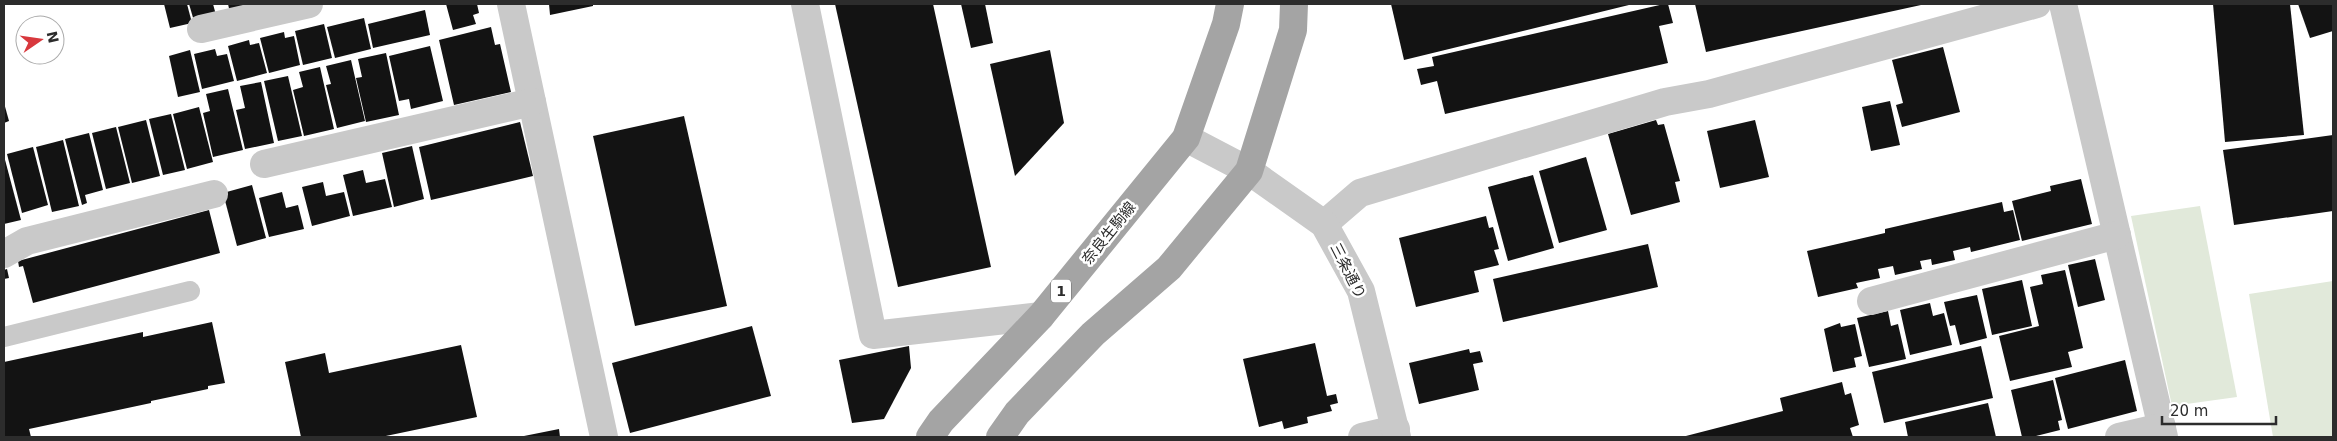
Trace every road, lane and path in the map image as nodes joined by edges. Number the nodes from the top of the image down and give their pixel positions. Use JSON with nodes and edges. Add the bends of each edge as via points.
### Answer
{"nodes":[{"id":1,"x":310,"y":4,"type":"edge"},
{"id":2,"x":511,"y":4,"type":"edge"},
{"id":3,"x":805,"y":4,"type":"edge"},
{"id":4,"x":1230,"y":4,"type":"edge"},
{"id":5,"x":1294,"y":4,"type":"edge"},
{"id":6,"x":2037,"y":4,"type":"edge"},
{"id":7,"x":2063,"y":4,"type":"edge"},
{"id":8,"x":201,"y":28,"type":"dead end"},
{"id":9,"x":532,"y":102,"type":"junction"},
{"id":10,"x":1186,"y":138,"type":"junction"},
{"id":11,"x":264,"y":164,"type":"dead end"},
{"id":12,"x":1248,"y":171,"type":"junction"},
{"id":13,"x":214,"y":194,"type":"dead end"},
{"id":14,"x":1324,"y":224,"type":"junction"},
{"id":15,"x":2118,"y":235,"type":"junction"},
{"id":16,"x":4,"y":254,"type":"edge"},
{"id":17,"x":190,"y":291,"type":"dead end"},
{"id":18,"x":1871,"y":300,"type":"dead end"},
{"id":19,"x":1041,"y":316,"type":"junction"},
{"id":20,"x":4,"y":337,"type":"edge"},
{"id":21,"x":2163,"y":432,"type":"edge"},
{"id":22,"x":1396,"y":433,"type":"edge"},
{"id":23,"x":604,"y":437,"type":"edge"},
{"id":24,"x":930,"y":437,"type":"edge"},
{"id":25,"x":1000,"y":437,"type":"edge"},
{"id":26,"x":1362,"y":437,"type":"edge"},
{"id":27,"x":2119,"y":437,"type":"edge"}],
"edges":[{"from":1,"to":8,"type":"street"},
{"from":2,"to":9,"type":"street"},
{"from":3,"to":19,"type":"street","via":[[873,335]]},
{"from":4,"to":10,"type":"main road","number":"1"},
{"from":5,"to":12,"type":"main road","via":[[1293,30]]},
{"from":6,"to":14,"type":"street","via":[[1709,94],[1665,102],[1360,193]]},
{"from":7,"to":15,"type":"street"},
{"from":9,"to":11,"type":"street"},
{"from":9,"to":23,"type":"street"},
{"from":10,"to":12,"type":"street","name":"三条通り"},
{"from":10,"to":19,"type":"main road","name":"奈良生駒線","number":"1"},
{"from":12,"to":14,"type":"street","name":"三条通り"},
{"from":12,"to":25,"type":"main road","via":[[1169,268],[1093,334],[1018,413]]},
{"from":13,"to":16,"type":"street","via":[[27,241]]},
{"from":14,"to":22,"type":"street","name":"三条通り","via":[[1361,291]]},
{"from":15,"to":18,"type":"street"},
{"from":15,"to":21,"type":"street"},
{"from":17,"to":20,"type":"lane"},
{"from":19,"to":24,"type":"main road","name":"奈良生駒線","number":"1","via":[[941,421]]},
{"from":21,"to":27,"type":"street"},
{"from":22,"to":26,"type":"street"}]}
